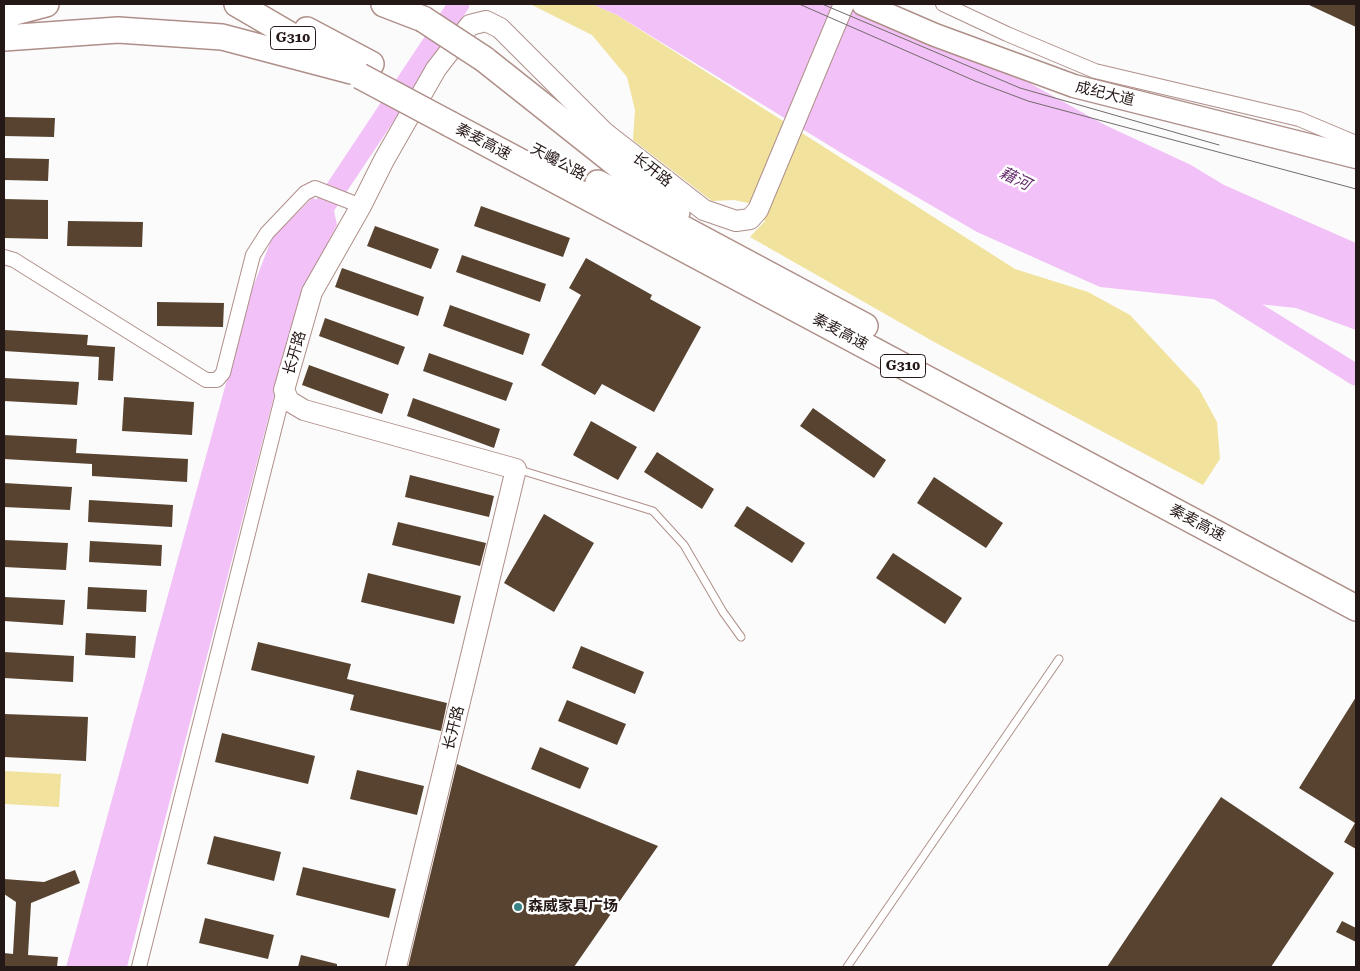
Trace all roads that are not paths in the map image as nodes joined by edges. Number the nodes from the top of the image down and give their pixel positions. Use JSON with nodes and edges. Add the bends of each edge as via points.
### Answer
{"nodes":[{"id":1,"x":46,"y":4,"type":"edge"},
{"id":2,"x":236,"y":4,"type":"edge"},
{"id":3,"x":258,"y":4,"type":"edge"},
{"id":4,"x":384,"y":4,"type":"edge"},
{"id":5,"x":844,"y":4,"type":"edge"},
{"id":6,"x":863,"y":4,"type":"edge"},
{"id":7,"x":895,"y":4,"type":"edge"},
{"id":8,"x":943,"y":4,"type":"edge"},
{"id":9,"x":4,"y":15,"type":"edge"},
{"id":10,"x":4,"y":38,"type":"edge"},
{"id":11,"x":355,"y":73,"type":"junction"},
{"id":12,"x":1260,"y":126,"type":"junction"},
{"id":13,"x":1356,"y":143,"type":"edge"},
{"id":14,"x":1356,"y":156,"type":"edge"},
{"id":15,"x":352,"y":202,"type":"junction"},
{"id":16,"x":726,"y":251,"type":"junction"},
{"id":17,"x":4,"y":257,"type":"edge"},
{"id":18,"x":284,"y":390,"type":"junction"},
{"id":19,"x":516,"y":469,"type":"junction"},
{"id":20,"x":1356,"y":591,"type":"edge"},
{"id":21,"x":1356,"y":608,"type":"edge"},
{"id":22,"x":741,"y":637,"type":"dead end"},
{"id":23,"x":1059,"y":659,"type":"dead end"},
{"id":24,"x":139,"y":967,"type":"edge"},
{"id":25,"x":396,"y":967,"type":"edge"},
{"id":26,"x":847,"y":967,"type":"edge"}],
"edges":[{"from":1,"to":9,"type":"highway"},
{"from":2,"to":11,"type":"highway","number":"G310"},
{"from":3,"to":16,"type":"highway","name":"天巉公路","number":"G310"},
{"from":4,"to":16,"type":"highway","bridge":true,"via":[[423,19],[484,59]]},
{"from":5,"to":15,"type":"street","name":"长开路","via":[[758,210],[750,219],[736,221],[704,210],[605,133],[500,28],[486,21],[470,25],[436,69],[384,160]]},
{"from":6,"to":12,"type":"main road","name":"成纪大道","via":[[935,35],[1074,86]]},
{"from":7,"to":12,"type":"main road","name":"成纪大道","via":[[1075,76]]},
{"from":8,"to":13,"type":"street","via":[[1095,71],[1299,119]]},
{"from":10,"to":11,"type":"highway","via":[[118,30],[222,37]]},
{"from":11,"to":21,"type":"highway","name":"秦麦高速","number":"G310","bridge":true},
{"from":12,"to":13,"type":"main road","name":"成纪大道"},
{"from":12,"to":14,"type":"main road","name":"成纪大道"},
{"from":15,"to":17,"type":"street","via":[[315,188],[305,193],[267,233],[253,254],[223,373],[217,380],[206,380],[14,260]]},
{"from":15,"to":18,"type":"street","name":"长开路","via":[[312,292]]},
{"from":16,"to":20,"type":"highway","name":"秦麦高速","number":"G310"},
{"from":18,"to":19,"type":"street","name":"长开路","via":[[289,401],[304,410]]},
{"from":18,"to":24,"type":"street"},
{"from":19,"to":22,"type":"lane","via":[[653,511],[684,545]]},
{"from":19,"to":25,"type":"street","name":"长开路"},
{"from":23,"to":26,"type":"lane"}]}
